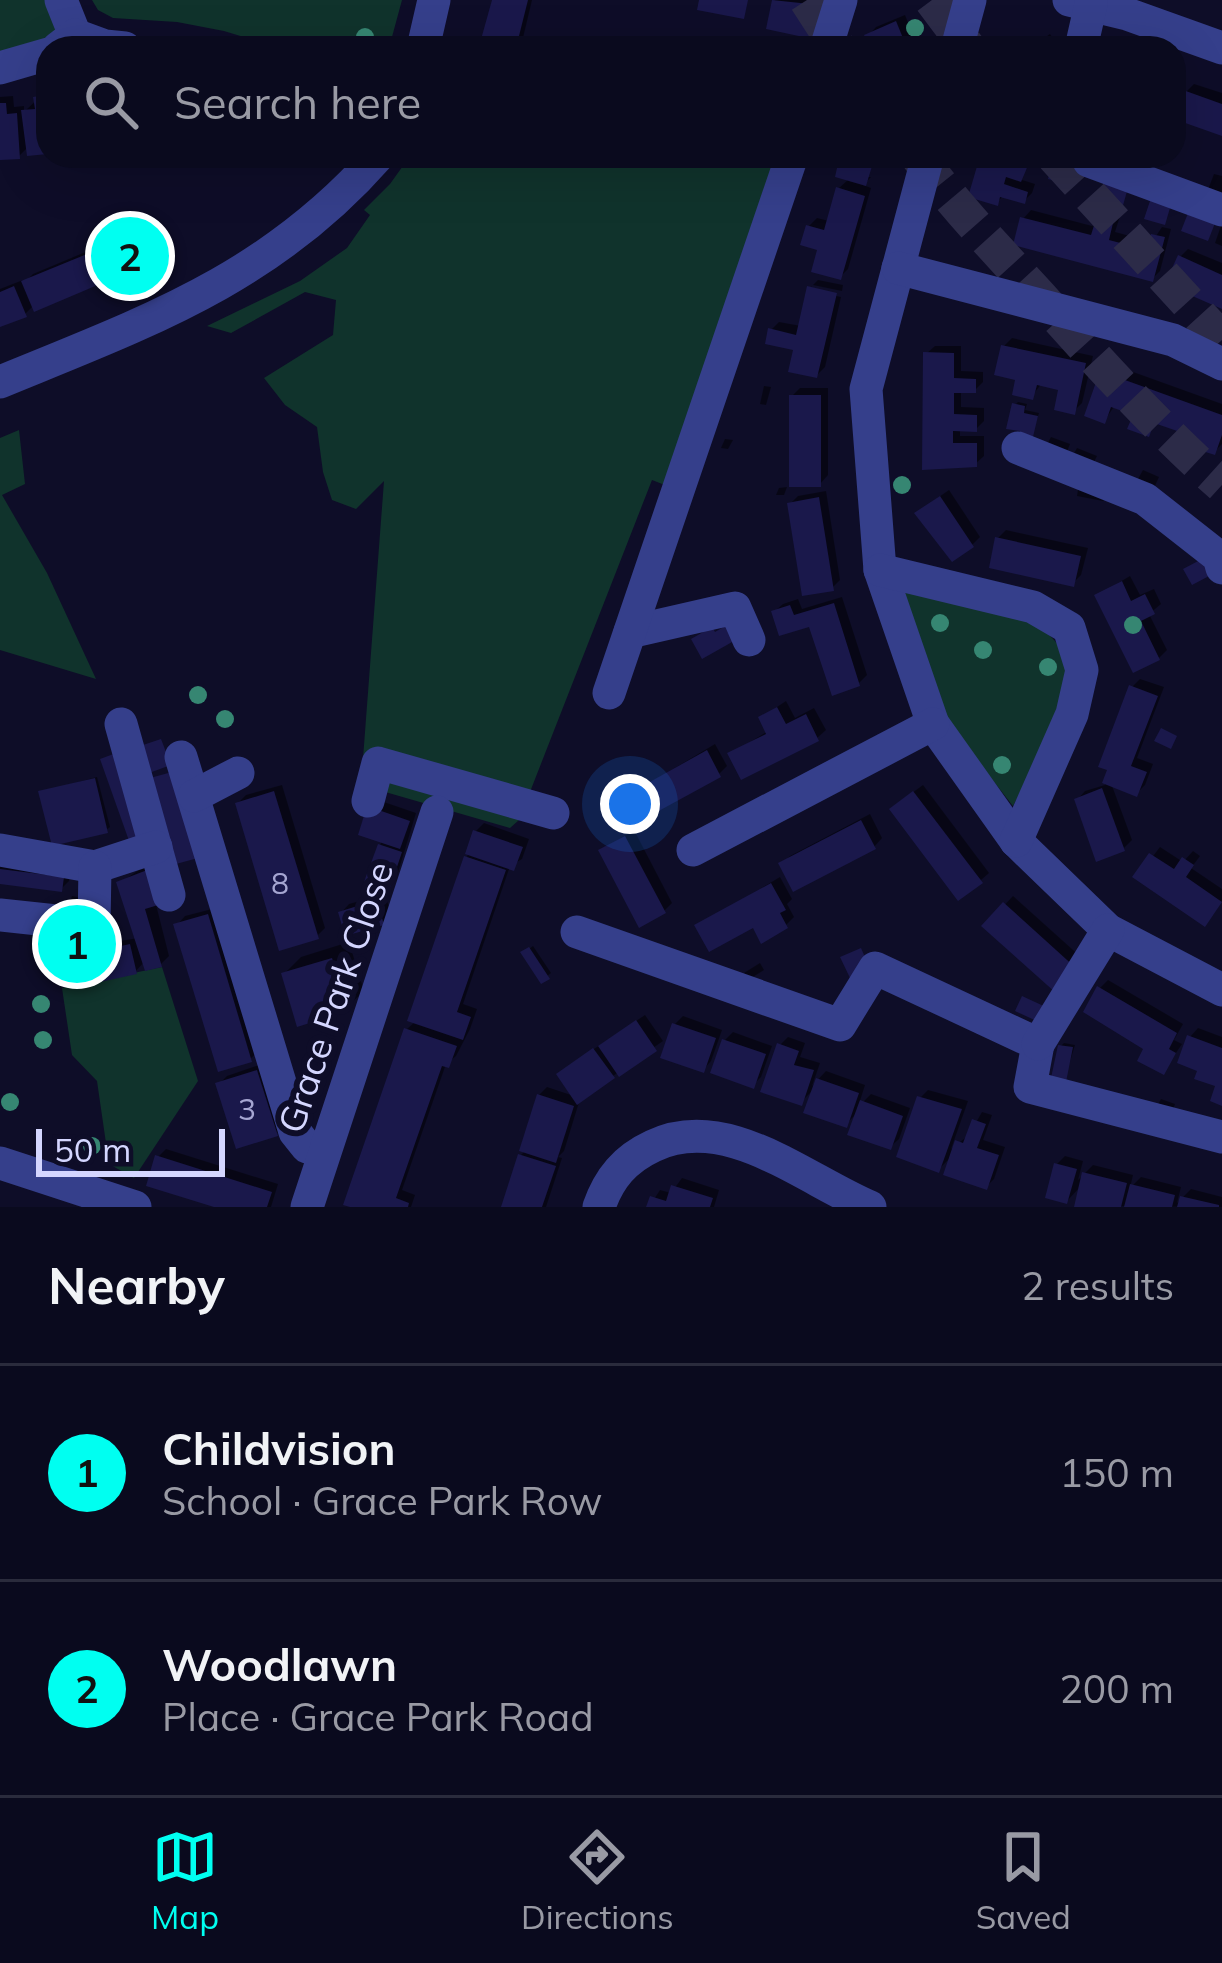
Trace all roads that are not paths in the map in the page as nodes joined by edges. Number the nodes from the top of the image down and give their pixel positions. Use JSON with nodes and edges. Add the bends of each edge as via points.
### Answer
{"nodes":[{"id":1,"x":61,"y":0,"type":"edge"},
{"id":2,"x":434,"y":0,"type":"edge"},
{"id":3,"x":841,"y":0,"type":"edge"},
{"id":4,"x":970,"y":0,"type":"edge"},
{"id":5,"x":1080,"y":2,"type":"edge"},
{"id":6,"x":1128,"y":7,"type":"edge"},
{"id":7,"x":60,"y":36,"type":"edge"},
{"id":8,"x":425,"y":36,"type":"edge"},
{"id":9,"x":830,"y":36,"type":"edge"},
{"id":10,"x":960,"y":36,"type":"edge"},
{"id":11,"x":1081,"y":36,"type":"edge"},
{"id":12,"x":1222,"y":48,"type":"edge"},
{"id":13,"x":36,"y":55,"type":"edge"},
{"id":14,"x":0,"y":68,"type":"edge"},
{"id":15,"x":367,"y":168,"type":"edge"},
{"id":16,"x":788,"y":168,"type":"edge"},
{"id":17,"x":925,"y":168,"type":"edge"},
{"id":18,"x":1108,"y":168,"type":"edge"},
{"id":19,"x":1222,"y":211,"type":"edge"},
{"id":20,"x":898,"y":268,"type":"junction"},
{"id":21,"x":1222,"y":364,"type":"edge"},
{"id":22,"x":0,"y":382,"type":"edge"},
{"id":23,"x":1018,"y":448,"type":"dead end"},
{"id":24,"x":1222,"y":568,"type":"edge"},
{"id":25,"x":880,"y":570,"type":"junction"},
{"id":26,"x":630,"y":632,"type":"junction"},
{"id":27,"x":749,"y":640,"type":"dead end"},
{"id":28,"x":609,"y":693,"type":"dead end"},
{"id":29,"x":121,"y":724,"type":"dead end"},
{"id":30,"x":933,"y":724,"type":"junction"},
{"id":31,"x":182,"y":757,"type":"dead end"},
{"id":32,"x":238,"y":773,"type":"dead end"},
{"id":33,"x":194,"y":796,"type":"junction"},
{"id":34,"x":368,"y":801,"type":"dead end"},
{"id":35,"x":437,"y":812,"type":"dead end"},
{"id":36,"x":553,"y":813,"type":"dead end"},
{"id":37,"x":1016,"y":841,"type":"junction"},
{"id":38,"x":156,"y":847,"type":"junction"},
{"id":39,"x":0,"y":850,"type":"edge"},
{"id":40,"x":693,"y":850,"type":"dead end"},
{"id":41,"x":95,"y":867,"type":"junction"},
{"id":42,"x":169,"y":896,"type":"dead end"},
{"id":43,"x":0,"y":915,"type":"edge"},
{"id":44,"x":1108,"y":931,"type":"junction"},
{"id":45,"x":577,"y":932,"type":"dead end"},
{"id":46,"x":1222,"y":990,"type":"edge"},
{"id":47,"x":1038,"y":1044,"type":"junction"},
{"id":48,"x":1222,"y":1137,"type":"edge"},
{"id":49,"x":324,"y":1152,"type":"junction"},
{"id":50,"x":0,"y":1163,"type":"edge"},
{"id":51,"x":118,"y":1204,"type":"edge"},
{"id":52,"x":307,"y":1207,"type":"edge"},
{"id":53,"x":599,"y":1207,"type":"edge"},
{"id":54,"x":870,"y":1207,"type":"edge"}],
"edges":[{"from":1,"to":7,"type":"street"},
{"from":2,"to":8,"type":"street"},
{"from":3,"to":9,"type":"street"},
{"from":4,"to":10,"type":"street"},
{"from":5,"to":6,"type":"street"},
{"from":5,"to":11,"type":"street"},
{"from":6,"to":12,"type":"street"},
{"from":13,"to":14,"type":"street"},
{"from":15,"to":22,"type":"street","via":[[306,226],[225,283]]},
{"from":16,"to":26,"type":"street"},
{"from":17,"to":20,"type":"street"},
{"from":18,"to":19,"type":"street"},
{"from":20,"to":21,"type":"street","via":[[1173,340]]},
{"from":20,"to":25,"type":"street","via":[[866,389]]},
{"from":23,"to":24,"type":"street","via":[[1145,499],[1219,557]]},
{"from":25,"to":30,"type":"street"},
{"from":25,"to":37,"type":"street","via":[[1033,608],[1069,628],[1082,670],[1072,714]]},
{"from":26,"to":27,"type":"street","via":[[736,608]]},
{"from":26,"to":28,"type":"street"},
{"from":29,"to":38,"type":"street"},
{"from":30,"to":37,"type":"street"},
{"from":30,"to":40,"type":"street"},
{"from":31,"to":33,"type":"street"},
{"from":32,"to":33,"type":"street"},
{"from":33,"to":49,"type":"street","via":[[295,1132]]},
{"from":34,"to":36,"type":"street","via":[[378,763]]},
{"from":35,"to":49,"type":"street","name":"Grace Park Close"},
{"from":37,"to":44,"type":"street"},
{"from":38,"to":41,"type":"street"},
{"from":38,"to":42,"type":"street"},
{"from":39,"to":41,"type":"street"},
{"from":41,"to":43,"type":"street","via":[[94,926]]},
{"from":44,"to":46,"type":"street"},
{"from":44,"to":47,"type":"street"},
{"from":45,"to":47,"type":"street","via":[[840,1025],[875,968]]},
{"from":47,"to":48,"type":"street","via":[[1030,1087]]},
{"from":49,"to":52,"type":"street","name":"Grace Park Close"},
{"from":50,"to":51,"type":"street"},
{"from":53,"to":54,"type":"street","via":[[630,1157],[692,1134],[733,1140]]}]}
